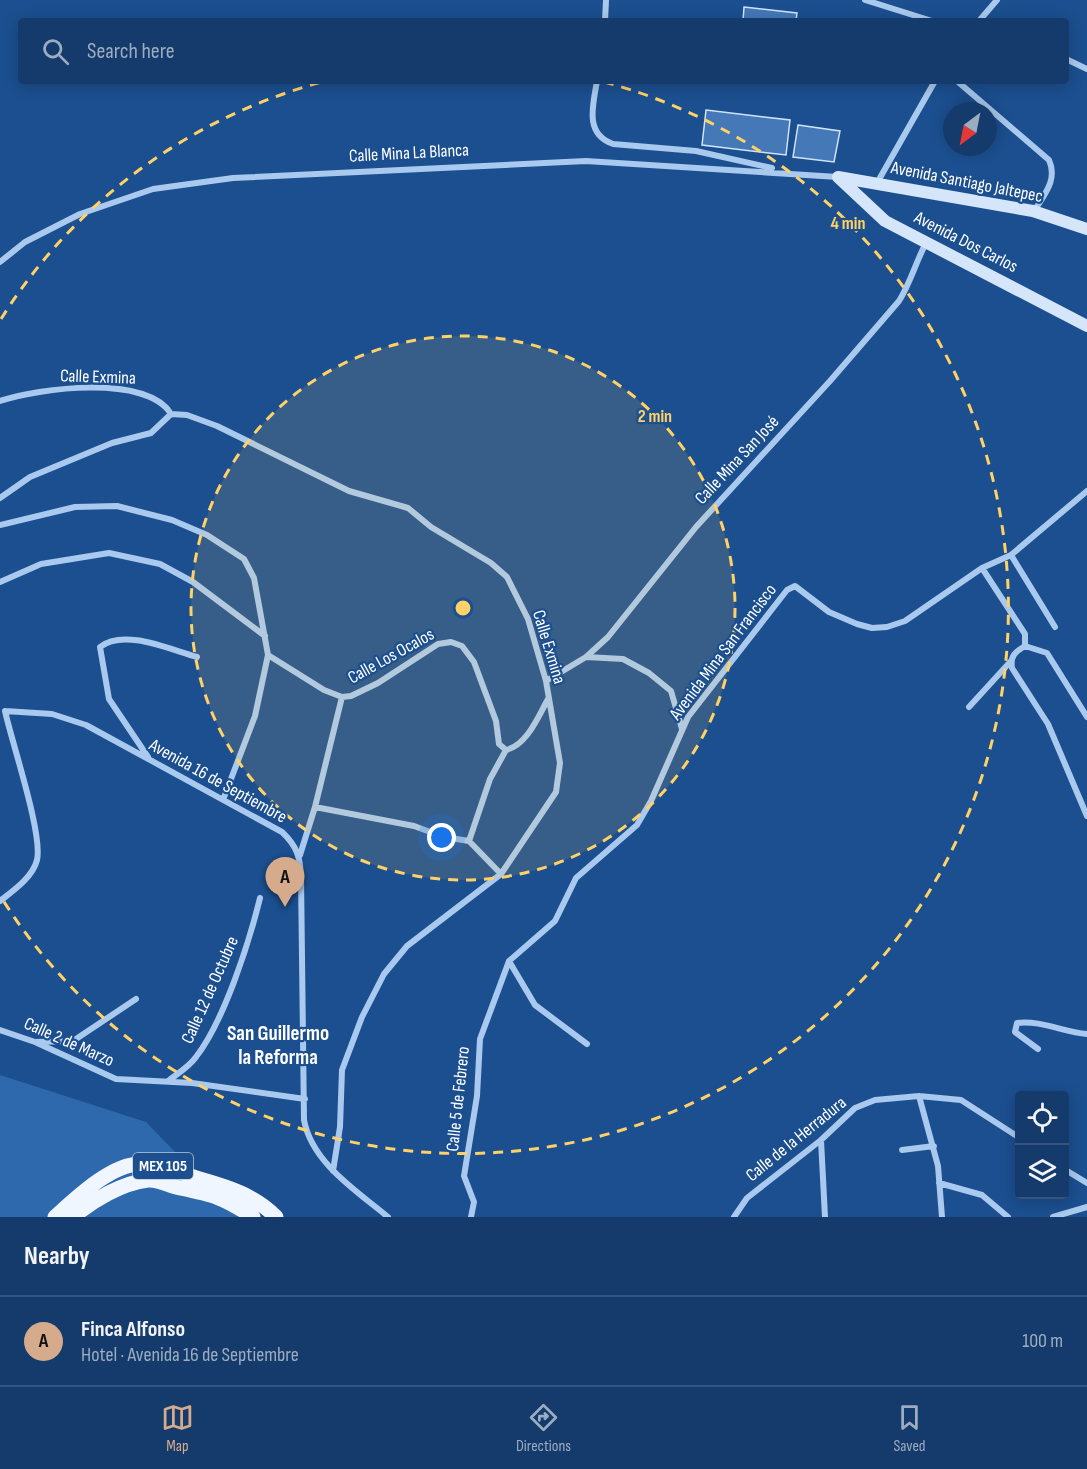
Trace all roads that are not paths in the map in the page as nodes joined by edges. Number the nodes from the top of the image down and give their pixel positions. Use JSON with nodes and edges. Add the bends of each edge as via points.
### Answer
{"nodes":[{"id":1,"x":865,"y":0,"type":"edge"},
{"id":2,"x":997,"y":0,"type":"edge"},
{"id":3,"x":609,"y":1,"type":"edge"},
{"id":4,"x":606,"y":18,"type":"edge"},
{"id":5,"x":922,"y":18,"type":"edge"},
{"id":6,"x":982,"y":18,"type":"edge"},
{"id":7,"x":1069,"y":60,"type":"edge"},
{"id":8,"x":1087,"y":69,"type":"edge"},
{"id":9,"x":596,"y":84,"type":"edge"},
{"id":10,"x":933,"y":84,"type":"edge"},
{"id":11,"x":960,"y":84,"type":"edge"},
{"id":12,"x":784,"y":172,"type":"junction"},
{"id":13,"x":837,"y":177,"type":"junction"},
{"id":14,"x":877,"y":183,"type":"junction"},
{"id":15,"x":1033,"y":212,"type":"junction"},
{"id":16,"x":1087,"y":229,"type":"edge"},
{"id":17,"x":927,"y":240,"type":"junction"},
{"id":18,"x":0,"y":262,"type":"edge"},
{"id":19,"x":1087,"y":326,"type":"edge"},
{"id":20,"x":0,"y":401,"type":"edge"},
{"id":21,"x":171,"y":414,"type":"junction"},
{"id":22,"x":1087,"y":491,"type":"edge"},
{"id":23,"x":0,"y":498,"type":"edge"},
{"id":24,"x":0,"y":525,"type":"edge"},
{"id":25,"x":1011,"y":555,"type":"junction"},
{"id":26,"x":982,"y":568,"type":"junction"},
{"id":27,"x":0,"y":582,"type":"edge"},
{"id":28,"x":1055,"y":627,"type":"dead end"},
{"id":29,"x":265,"y":636,"type":"junction"},
{"id":30,"x":1025,"y":646,"type":"junction"},
{"id":31,"x":268,"y":655,"type":"junction"},
{"id":32,"x":197,"y":657,"type":"dead end"},
{"id":33,"x":586,"y":657,"type":"junction"},
{"id":34,"x":1011,"y":661,"type":"junction"},
{"id":35,"x":546,"y":681,"type":"junction"},
{"id":36,"x":342,"y":697,"type":"junction"},
{"id":37,"x":549,"y":698,"type":"junction"},
{"id":38,"x":969,"y":707,"type":"dead end"},
{"id":39,"x":2,"y":713,"type":"edge"},
{"id":40,"x":1087,"y":717,"type":"edge"},
{"id":41,"x":682,"y":729,"type":"junction"},
{"id":42,"x":506,"y":750,"type":"junction"},
{"id":43,"x":150,"y":760,"type":"junction"},
{"id":44,"x":223,"y":800,"type":"junction"},
{"id":45,"x":315,"y":807,"type":"junction"},
{"id":46,"x":1087,"y":816,"type":"edge"},
{"id":47,"x":637,"y":825,"type":"joint"},
{"id":48,"x":469,"y":841,"type":"junction"},
{"id":49,"x":300,"y":855,"type":"junction"},
{"id":50,"x":501,"y":874,"type":"junction"},
{"id":51,"x":260,"y":898,"type":"dead end"},
{"id":52,"x":0,"y":901,"type":"edge"},
{"id":53,"x":509,"y":961,"type":"junction"},
{"id":54,"x":136,"y":999,"type":"dead end"},
{"id":55,"x":0,"y":1030,"type":"edge"},
{"id":56,"x":1087,"y":1034,"type":"edge"},
{"id":57,"x":35,"y":1042,"type":"junction"},
{"id":58,"x":587,"y":1044,"type":"dead end"},
{"id":59,"x":1038,"y":1049,"type":"dead end"},
{"id":60,"x":167,"y":1082,"type":"junction"},
{"id":61,"x":919,"y":1096,"type":"junction"},
{"id":62,"x":305,"y":1099,"type":"junction"},
{"id":63,"x":1015,"y":1134,"type":"edge"},
{"id":64,"x":821,"y":1140,"type":"junction"},
{"id":65,"x":934,"y":1146,"type":"junction"},
{"id":66,"x":902,"y":1150,"type":"dead end"},
{"id":67,"x":333,"y":1171,"type":"junction"},
{"id":68,"x":1069,"y":1172,"type":"edge"},
{"id":69,"x":939,"y":1183,"type":"junction"},
{"id":70,"x":1087,"y":1184,"type":"edge"},
{"id":71,"x":1087,"y":1206,"type":"edge"},
{"id":72,"x":55,"y":1217,"type":"edge"},
{"id":73,"x":74,"y":1217,"type":"edge"},
{"id":74,"x":253,"y":1217,"type":"edge"},
{"id":75,"x":276,"y":1217,"type":"edge"},
{"id":76,"x":388,"y":1217,"type":"edge"},
{"id":77,"x":471,"y":1217,"type":"edge"},
{"id":78,"x":734,"y":1217,"type":"edge"},
{"id":79,"x":825,"y":1217,"type":"edge"},
{"id":80,"x":942,"y":1217,"type":"edge"},
{"id":81,"x":1008,"y":1217,"type":"edge"},
{"id":82,"x":1053,"y":1217,"type":"edge"}],
"edges":[{"from":1,"to":5,"type":"street"},
{"from":2,"to":6,"type":"street"},
{"from":3,"to":4,"type":"street"},
{"from":7,"to":8,"type":"street"},
{"from":9,"to":12,"type":"street","via":[[591,116],[601,140],[696,151]]},
{"from":10,"to":14,"type":"street"},
{"from":11,"to":15,"type":"street","via":[[1049,160],[1054,170],[1050,184]]},
{"from":12,"to":13,"type":"street","name":"Calle Mina La Blanca"},
{"from":12,"to":18,"type":"street","name":"Calle Mina La Blanca","via":[[586,161],[233,178],[153,189],[80,214],[25,242]]},
{"from":13,"to":14,"type":"street","name":"Avenida Santiago Jaltepec"},
{"from":13,"to":17,"type":"street","name":"Avenida Dos Carlos","via":[[885,221]]},
{"from":14,"to":15,"type":"street","name":"Avenida Santiago Jaltepec"},
{"from":15,"to":16,"type":"street","name":"Avenida Santiago Jaltepec"},
{"from":17,"to":19,"type":"street","name":"Avenida Dos Carlos"},
{"from":17,"to":33,"type":"street","name":"Calle Mina San José","via":[[899,301],[696,527],[608,637]]},
{"from":20,"to":21,"type":"street","name":"Calle Exmina","via":[[24,393],[61,389],[122,389],[165,403]]},
{"from":21,"to":23,"type":"street","via":[[151,433],[112,443],[30,477]]},
{"from":21,"to":35,"type":"street","name":"Calle Exmina","via":[[187,415],[217,426],[349,491],[408,508],[431,527],[491,563],[507,577],[528,619]]},
{"from":22,"to":25,"type":"street","name":"Avenida Mina San Francisco"},
{"from":24,"to":29,"type":"street","via":[[75,507],[117,506],[172,520],[207,535],[244,559],[254,578]]},
{"from":25,"to":26,"type":"street","name":"Avenida Mina San Francisco"},
{"from":25,"to":28,"type":"street"},
{"from":26,"to":30,"type":"street","via":[[1025,634]]},
{"from":26,"to":41,"type":"street","name":"Avenida Mina San Francisco","via":[[905,621],[887,627],[857,624],[829,612],[795,586],[786,590]]},
{"from":27,"to":29,"type":"street","via":[[41,564],[109,553],[160,564],[193,582]]},
{"from":29,"to":31,"type":"street"},
{"from":30,"to":34,"type":"street","via":[[1014,653]]},
{"from":30,"to":40,"type":"street","via":[[1047,653]]},
{"from":31,"to":36,"type":"street","name":"Calle Los Ocalos"},
{"from":31,"to":44,"type":"street","via":[[255,716]]},
{"from":32,"to":43,"type":"street","via":[[134,640],[109,640],[100,647],[109,699]]},
{"from":33,"to":35,"type":"street","name":"Calle Mina San José"},
{"from":33,"to":41,"type":"street","via":[[623,659],[649,673],[671,691]]},
{"from":34,"to":38,"type":"street"},
{"from":34,"to":46,"type":"street","via":[[1048,724]]},
{"from":35,"to":37,"type":"street","name":"Calle Exmina"},
{"from":36,"to":42,"type":"street","name":"Calle Los Ocalos","via":[[378,683],[438,644],[451,642],[462,646],[474,662],[496,721],[499,744]]},
{"from":36,"to":45,"type":"street"},
{"from":37,"to":42,"type":"street","via":[[524,738]]},
{"from":37,"to":50,"type":"street","name":"Calle Exmina","via":[[560,763],[556,792]]},
{"from":39,"to":43,"type":"street","name":"Avenida 16 de Septiembre","via":[[52,714],[86,725]]},
{"from":39,"to":52,"type":"street","name":"Avenida 16 de Septiembre","via":[[37,837],[37,862],[24,881]]},
{"from":41,"to":47,"type":"street","name":"Avenida Mina San Francisco"},
{"from":42,"to":48,"type":"street","via":[[490,779]]},
{"from":43,"to":44,"type":"street","name":"Avenida 16 de Septiembre"},
{"from":44,"to":49,"type":"street","name":"Avenida 16 de Septiembre","via":[[282,832]]},
{"from":45,"to":48,"type":"street"},
{"from":45,"to":49,"type":"street"},
{"from":47,"to":53,"type":"street","name":"Calle 5 de Febrero","via":[[576,878],[555,921]]},
{"from":48,"to":50,"type":"street"},
{"from":49,"to":62,"type":"street"},
{"from":50,"to":67,"type":"street","name":"Calle Exmina","via":[[407,946],[384,974],[342,1070],[340,1127]]},
{"from":51,"to":60,"type":"street","name":"Calle 12 de Octubre","via":[[250,940],[210,1034],[195,1059]]},
{"from":53,"to":58,"type":"street","via":[[535,1005]]},
{"from":53,"to":77,"type":"street","name":"Calle 5 de Febrero","via":[[480,1039],[477,1096],[465,1176],[474,1202]]},
{"from":54,"to":57,"type":"street","via":[[73,1041]]},
{"from":55,"to":57,"type":"street","name":"Calle 2 de Marzo"},
{"from":56,"to":59,"type":"street","via":[[1064,1032],[1033,1021],[1017,1023],[1016,1032]]},
{"from":57,"to":60,"type":"street","name":"Calle 2 de Marzo","via":[[116,1079]]},
{"from":60,"to":62,"type":"street","name":"Calle 2 de Marzo"},
{"from":61,"to":63,"type":"street","name":"Calle de la Herradura","via":[[961,1100]]},
{"from":61,"to":64,"type":"street","name":"Calle de la Herradura","via":[[875,1100],[855,1108]]},
{"from":61,"to":65,"type":"street"},
{"from":62,"to":67,"type":"street","via":[[307,1136]]},
{"from":64,"to":78,"type":"street","name":"Calle de la Herradura","via":[[747,1198]]},
{"from":64,"to":79,"type":"street"},
{"from":65,"to":66,"type":"street"},
{"from":65,"to":69,"type":"street"},
{"from":67,"to":76,"type":"street"},
{"from":68,"to":70,"type":"street"},
{"from":69,"to":80,"type":"street"},
{"from":69,"to":81,"type":"street","via":[[982,1195]]},
{"from":71,"to":82,"type":"street"},
{"from":72,"to":75,"type":"main road","number":"MEX 105","via":[[87,1188],[138,1164],[166,1167],[230,1187]]},
{"from":73,"to":74,"type":"main road","number":"MEX 105","via":[[88,1204],[150,1179],[208,1192]]}]}
